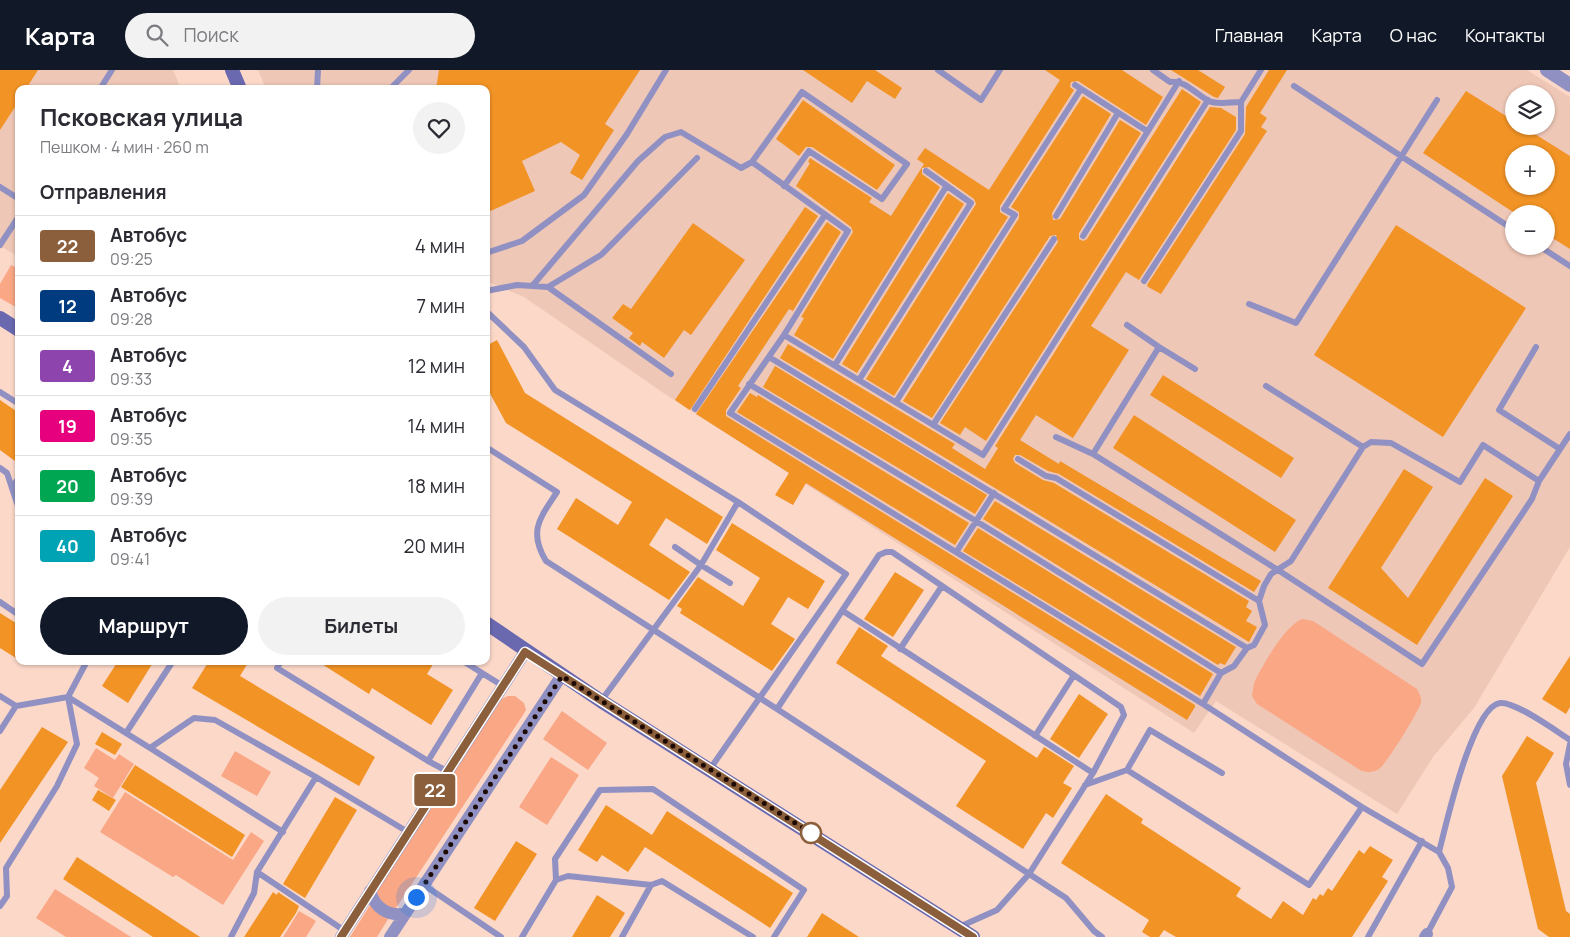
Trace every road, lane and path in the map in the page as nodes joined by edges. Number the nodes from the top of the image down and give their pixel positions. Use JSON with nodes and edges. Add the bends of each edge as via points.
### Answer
{"nodes":[{"id":1,"x":112,"y":70,"type":"edge"},
{"id":2,"x":232,"y":70,"type":"edge"},
{"id":3,"x":318,"y":70,"type":"edge"},
{"id":4,"x":409,"y":70,"type":"edge"},
{"id":5,"x":666,"y":70,"type":"edge"},
{"id":6,"x":938,"y":70,"type":"edge"},
{"id":7,"x":1000,"y":70,"type":"edge"},
{"id":8,"x":1153,"y":70,"type":"edge"},
{"id":9,"x":1261,"y":70,"type":"edge"},
{"id":10,"x":1546,"y":70,"type":"edge"},
{"id":11,"x":1179,"y":81,"type":"junction"},
{"id":12,"x":103,"y":85,"type":"edge"},
{"id":13,"x":238,"y":85,"type":"edge"},
{"id":14,"x":317,"y":85,"type":"edge"},
{"id":15,"x":394,"y":85,"type":"edge"},
{"id":16,"x":1570,"y":85,"type":"edge"},
{"id":17,"x":1294,"y":86,"type":"dead end"},
{"id":18,"x":1208,"y":100,"type":"junction"},
{"id":19,"x":1437,"y":100,"type":"dead end"},
{"id":20,"x":1241,"y":102,"type":"junction"},
{"id":21,"x":1118,"y":113,"type":"junction"},
{"id":22,"x":1146,"y":131,"type":"junction"},
{"id":23,"x":1402,"y":156,"type":"junction"},
{"id":24,"x":697,"y":158,"type":"dead end"},
{"id":25,"x":752,"y":162,"type":"junction"},
{"id":26,"x":926,"y":171,"type":"dead end"},
{"id":27,"x":784,"y":186,"type":"junction"},
{"id":28,"x":0,"y":187,"type":"edge"},
{"id":29,"x":946,"y":187,"type":"junction"},
{"id":30,"x":15,"y":196,"type":"edge"},
{"id":31,"x":825,"y":215,"type":"junction"},
{"id":32,"x":1056,"y":216,"type":"dead end"},
{"id":33,"x":15,"y":222,"type":"edge"},
{"id":34,"x":1505,"y":224,"type":"edge"},
{"id":35,"x":1083,"y":236,"type":"dead end"},
{"id":36,"x":1054,"y":238,"type":"dead end"},
{"id":37,"x":0,"y":245,"type":"edge"},
{"id":38,"x":490,"y":252,"type":"edge"},
{"id":39,"x":1553,"y":255,"type":"edge"},
{"id":40,"x":1570,"y":266,"type":"edge"},
{"id":41,"x":1144,"y":281,"type":"dead end"},
{"id":42,"x":533,"y":286,"type":"junction"},
{"id":43,"x":548,"y":287,"type":"junction"},
{"id":44,"x":490,"y":290,"type":"edge"},
{"id":45,"x":1250,"y":304,"type":"dead end"},
{"id":46,"x":490,"y":315,"type":"edge"},
{"id":47,"x":0,"y":318,"type":"edge"},
{"id":48,"x":1127,"y":325,"type":"dead end"},
{"id":49,"x":15,"y":327,"type":"edge"},
{"id":50,"x":784,"y":334,"type":"junction"},
{"id":51,"x":1159,"y":347,"type":"junction"},
{"id":52,"x":1536,"y":347,"type":"dead end"},
{"id":53,"x":768,"y":357,"type":"junction"},
{"id":54,"x":835,"y":365,"type":"junction"},
{"id":55,"x":1195,"y":369,"type":"dead end"},
{"id":56,"x":671,"y":374,"type":"dead end"},
{"id":57,"x":859,"y":380,"type":"junction"},
{"id":58,"x":749,"y":384,"type":"junction"},
{"id":59,"x":1266,"y":386,"type":"dead end"},
{"id":60,"x":0,"y":392,"type":"edge"},
{"id":61,"x":15,"y":401,"type":"edge"},
{"id":62,"x":896,"y":402,"type":"junction"},
{"id":63,"x":695,"y":409,"type":"dead end"},
{"id":64,"x":933,"y":425,"type":"junction"},
{"id":65,"x":1570,"y":434,"type":"edge"},
{"id":66,"x":1056,"y":437,"type":"dead end"},
{"id":67,"x":1363,"y":447,"type":"junction"},
{"id":68,"x":1560,"y":449,"type":"junction"},
{"id":69,"x":490,"y":450,"type":"edge"},
{"id":70,"x":1093,"y":454,"type":"junction"},
{"id":71,"x":1018,"y":459,"type":"dead end"},
{"id":72,"x":0,"y":468,"type":"edge"},
{"id":73,"x":1539,"y":481,"type":"junction"},
{"id":74,"x":15,"y":483,"type":"edge"},
{"id":75,"x":12,"y":488,"type":"junction"},
{"id":76,"x":994,"y":493,"type":"junction"},
{"id":77,"x":15,"y":497,"type":"edge"},
{"id":78,"x":738,"y":502,"type":"junction"},
{"id":79,"x":976,"y":521,"type":"junction"},
{"id":80,"x":675,"y":547,"type":"dead end"},
{"id":81,"x":957,"y":551,"type":"junction"},
{"id":82,"x":701,"y":565,"type":"junction"},
{"id":83,"x":1278,"y":570,"type":"junction"},
{"id":84,"x":730,"y":583,"type":"dead end"},
{"id":85,"x":942,"y":586,"type":"junction"},
{"id":86,"x":1259,"y":601,"type":"junction"},
{"id":87,"x":0,"y":602,"type":"edge"},
{"id":88,"x":842,"y":611,"type":"junction"},
{"id":89,"x":15,"y":612,"type":"edge"},
{"id":90,"x":492,"y":627,"type":"edge"},
{"id":91,"x":653,"y":629,"type":"junction"},
{"id":92,"x":900,"y":648,"type":"junction"},
{"id":93,"x":1247,"y":648,"type":"junction"},
{"id":94,"x":525,"y":652,"type":"junction"},
{"id":95,"x":84,"y":665,"type":"edge"},
{"id":96,"x":170,"y":665,"type":"edge"},
{"id":97,"x":279,"y":665,"type":"edge"},
{"id":98,"x":469,"y":665,"type":"edge"},
{"id":99,"x":482,"y":673,"type":"junction"},
{"id":100,"x":1221,"y":673,"type":"junction"},
{"id":101,"x":1074,"y":675,"type":"junction"},
{"id":102,"x":562,"y":676,"type":"junction"},
{"id":103,"x":503,"y":686,"type":"junction"},
{"id":104,"x":0,"y":696,"type":"edge"},
{"id":105,"x":68,"y":697,"type":"junction"},
{"id":106,"x":760,"y":699,"type":"junction"},
{"id":107,"x":601,"y":701,"type":"junction"},
{"id":108,"x":1203,"y":704,"type":"junction"},
{"id":109,"x":16,"y":706,"type":"junction"},
{"id":110,"x":777,"y":709,"type":"junction"},
{"id":111,"x":0,"y":731,"type":"edge"},
{"id":112,"x":126,"y":733,"type":"junction"},
{"id":113,"x":1035,"y":736,"type":"junction"},
{"id":114,"x":1570,"y":740,"type":"edge"},
{"id":115,"x":1570,"y":744,"type":"edge"},
{"id":116,"x":150,"y":748,"type":"junction"},
{"id":117,"x":428,"y":761,"type":"junction"},
{"id":118,"x":710,"y":769,"type":"junction"},
{"id":119,"x":1126,"y":770,"type":"junction"},
{"id":120,"x":447,"y":771,"type":"junction"},
{"id":121,"x":1093,"y":773,"type":"junction"},
{"id":122,"x":1222,"y":773,"type":"dead end"},
{"id":123,"x":316,"y":777,"type":"junction"},
{"id":124,"x":1085,"y":785,"type":"junction"},
{"id":125,"x":1570,"y":785,"type":"edge"},
{"id":126,"x":1362,"y":807,"type":"junction"},
{"id":127,"x":283,"y":832,"type":"junction"},
{"id":128,"x":408,"y":832,"type":"junction"},
{"id":129,"x":1422,"y":841,"type":"junction"},
{"id":130,"x":1439,"y":852,"type":"junction"},
{"id":131,"x":257,"y":872,"type":"junction"},
{"id":132,"x":1029,"y":874,"type":"junction"},
{"id":133,"x":556,"y":880,"type":"junction"},
{"id":134,"x":424,"y":885,"type":"junction"},
{"id":135,"x":651,"y":886,"type":"junction"},
{"id":136,"x":370,"y":890,"type":"junction"},
{"id":137,"x":0,"y":906,"type":"edge"},
{"id":138,"x":405,"y":914,"type":"junction"},
{"id":139,"x":957,"y":927,"type":"junction"},
{"id":140,"x":343,"y":934,"type":"edge"},
{"id":141,"x":1428,"y":936,"type":"edge"},
{"id":142,"x":232,"y":937,"type":"edge"},
{"id":143,"x":390,"y":937,"type":"edge"},
{"id":144,"x":501,"y":937,"type":"edge"},
{"id":145,"x":522,"y":937,"type":"edge"},
{"id":146,"x":622,"y":937,"type":"edge"},
{"id":147,"x":753,"y":937,"type":"edge"},
{"id":148,"x":774,"y":937,"type":"edge"},
{"id":149,"x":973,"y":937,"type":"edge"},
{"id":150,"x":1102,"y":937,"type":"edge"},
{"id":151,"x":1368,"y":937,"type":"edge"}],
"edges":[{"from":1,"to":12,"type":"lane"},
{"from":2,"to":13,"type":"main road"},
{"from":3,"to":14,"type":"lane"},
{"from":4,"to":15,"type":"lane"},
{"from":5,"to":38,"type":"lane","via":[[628,134],[584,195],[522,241]]},
{"from":6,"to":7,"type":"lane","via":[[981,100]]},
{"from":8,"to":11,"type":"lane","via":[[1170,82]]},
{"from":9,"to":20,"type":"lane"},
{"from":10,"to":16,"type":"street"},
{"from":11,"to":18,"type":"lane"},
{"from":11,"to":22,"type":"lane"},
{"from":17,"to":23,"type":"lane"},
{"from":18,"to":20,"type":"lane"},
{"from":18,"to":64,"type":"lane","via":[[983,455]]},
{"from":19,"to":23,"type":"lane"},
{"from":20,"to":41,"type":"lane","via":[[1241,131]]},
{"from":21,"to":22,"type":"lane"},
{"from":21,"to":32,"type":"lane"},
{"from":21,"to":62,"type":"lane","via":[[1078,87],[1004,209],[1015,215]]},
{"from":22,"to":35,"type":"lane"},
{"from":23,"to":34,"type":"lane"},
{"from":23,"to":45,"type":"lane","via":[[1296,323]]},
{"from":24,"to":43,"type":"lane","via":[[601,255]]},
{"from":25,"to":27,"type":"lane"},
{"from":25,"to":27,"type":"lane","via":[[802,92],[907,164],[882,200],[809,151]]},
{"from":25,"to":42,"type":"lane","via":[[741,168],[680,132],[666,137],[638,161]]},
{"from":26,"to":29,"type":"lane"},
{"from":27,"to":31,"type":"lane"},
{"from":28,"to":30,"type":"lane"},
{"from":29,"to":54,"type":"lane"},
{"from":29,"to":57,"type":"lane","via":[[971,203]]},
{"from":31,"to":50,"type":"lane","via":[[848,231]]},
{"from":31,"to":63,"type":"lane"},
{"from":33,"to":37,"type":"lane"},
{"from":36,"to":64,"type":"lane"},
{"from":39,"to":40,"type":"lane"},
{"from":42,"to":43,"type":"lane"},
{"from":42,"to":44,"type":"lane","via":[[517,285]]},
{"from":43,"to":56,"type":"lane"},
{"from":46,"to":78,"type":"lane","via":[[524,347],[555,390]]},
{"from":47,"to":49,"type":"main road"},
{"from":48,"to":51,"type":"lane"},
{"from":50,"to":53,"type":"lane"},
{"from":50,"to":54,"type":"lane"},
{"from":51,"to":55,"type":"lane"},
{"from":51,"to":70,"type":"lane"},
{"from":52,"to":68,"type":"lane","via":[[1499,410]]},
{"from":53,"to":58,"type":"lane"},
{"from":53,"to":76,"type":"lane"},
{"from":54,"to":57,"type":"lane"},
{"from":57,"to":62,"type":"lane"},
{"from":58,"to":79,"type":"lane"},
{"from":58,"to":81,"type":"lane","via":[[730,413]]},
{"from":59,"to":67,"type":"lane"},
{"from":60,"to":61,"type":"lane"},
{"from":62,"to":64,"type":"lane"},
{"from":65,"to":68,"type":"lane"},
{"from":66,"to":70,"type":"lane"},
{"from":67,"to":73,"type":"lane","via":[[1371,442],[1391,443],[1460,482],[1483,445]]},
{"from":67,"to":83,"type":"lane","via":[[1291,561]]},
{"from":68,"to":73,"type":"lane"},
{"from":69,"to":91,"type":"lane","via":[[557,492],[538,523],[537,543],[546,561]]},
{"from":70,"to":83,"type":"lane"},
{"from":71,"to":86,"type":"lane","via":[[1046,476],[1056,478]]},
{"from":72,"to":75,"type":"lane","via":[[7,473]]},
{"from":73,"to":83,"type":"lane","via":[[1532,499],[1422,664]]},
{"from":74,"to":75,"type":"lane"},
{"from":75,"to":77,"type":"lane"},
{"from":76,"to":79,"type":"lane"},
{"from":76,"to":93,"type":"lane"},
{"from":78,"to":82,"type":"lane"},
{"from":78,"to":106,"type":"lane","via":[[846,574]]},
{"from":79,"to":81,"type":"lane"},
{"from":79,"to":100,"type":"lane"},
{"from":80,"to":82,"type":"lane"},
{"from":81,"to":108,"type":"lane"},
{"from":82,"to":84,"type":"lane"},
{"from":82,"to":91,"type":"lane"},
{"from":83,"to":86,"type":"lane","via":[[1271,574]]},
{"from":85,"to":88,"type":"lane","via":[[892,552],[886,552],[879,556]]},
{"from":85,"to":92,"type":"lane"},
{"from":85,"to":101,"type":"lane"},
{"from":86,"to":93,"type":"lane","via":[[1265,625],[1254,645]]},
{"from":87,"to":89,"type":"lane"},
{"from":88,"to":92,"type":"lane"},
{"from":88,"to":110,"type":"lane"},
{"from":90,"to":94,"type":"main road"},
{"from":91,"to":106,"type":"lane"},
{"from":91,"to":107,"type":"lane"},
{"from":92,"to":113,"type":"lane"},
{"from":93,"to":100,"type":"lane","via":[[1234,666]]},
{"from":94,"to":102,"type":"main road"},
{"from":94,"to":103,"type":"street"},
{"from":95,"to":105,"type":"lane"},
{"from":96,"to":112,"type":"lane"},
{"from":97,"to":117,"type":"lane","via":[[277,668]]},
{"from":98,"to":99,"type":"lane"},
{"from":99,"to":103,"type":"lane"},
{"from":99,"to":117,"type":"lane"},
{"from":100,"to":108,"type":"lane"},
{"from":101,"to":113,"type":"lane"},
{"from":101,"to":121,"type":"lane","via":[[1121,707],[1124,715]]},
{"from":102,"to":107,"type":"main road"},
{"from":102,"to":134,"type":"street"},
{"from":103,"to":120,"type":"street"},
{"from":104,"to":109,"type":"lane"},
{"from":105,"to":109,"type":"lane"},
{"from":105,"to":112,"type":"lane"},
{"from":105,"to":137,"type":"lane","via":[[77,744],[57,786],[6,868],[7,896]]},
{"from":106,"to":110,"type":"lane"},
{"from":106,"to":118,"type":"lane"},
{"from":107,"to":118,"type":"main road"},
{"from":108,"to":126,"type":"lane"},
{"from":109,"to":111,"type":"lane"},
{"from":110,"to":132,"type":"lane"},
{"from":112,"to":116,"type":"lane"},
{"from":113,"to":121,"type":"lane"},
{"from":114,"to":130,"type":"lane","via":[[1512,705],[1499,703],[1490,708],[1470,741]]},
{"from":115,"to":125,"type":"lane","via":[[1566,764]]},
{"from":116,"to":123,"type":"lane","via":[[194,718],[215,720]]},
{"from":116,"to":127,"type":"lane"},
{"from":117,"to":120,"type":"lane"},
{"from":118,"to":139,"type":"main road"},
{"from":119,"to":122,"type":"lane","via":[[1150,730]]},
{"from":119,"to":124,"type":"lane"},
{"from":119,"to":126,"type":"lane","via":[[1309,885]]},
{"from":120,"to":128,"type":"street"},
{"from":121,"to":124,"type":"lane"},
{"from":123,"to":127,"type":"lane"},
{"from":123,"to":128,"type":"lane"},
{"from":124,"to":132,"type":"lane"},
{"from":126,"to":129,"type":"lane"},
{"from":127,"to":131,"type":"lane"},
{"from":128,"to":136,"type":"street"},
{"from":129,"to":130,"type":"lane"},
{"from":129,"to":151,"type":"lane"},
{"from":130,"to":141,"type":"lane","via":[[1448,868],[1452,887]]},
{"from":131,"to":140,"type":"lane"},
{"from":131,"to":142,"type":"lane","via":[[254,893]]},
{"from":132,"to":139,"type":"lane","via":[[997,910]]},
{"from":132,"to":150,"type":"lane","via":[[1066,898]]},
{"from":133,"to":135,"type":"lane","via":[[568,876]]},
{"from":133,"to":145,"type":"lane"},
{"from":133,"to":148,"type":"lane","via":[[555,859],[600,790],[653,789],[804,890]]},
{"from":134,"to":138,"type":"street"},
{"from":134,"to":144,"type":"lane"},
{"from":135,"to":146,"type":"lane"},
{"from":135,"to":147,"type":"lane","via":[[662,881]]},
{"from":136,"to":138,"type":"street","via":[[382,910],[390,914]]},
{"from":136,"to":140,"type":"street"},
{"from":138,"to":143,"type":"street"},
{"from":139,"to":149,"type":"main road"}]}
